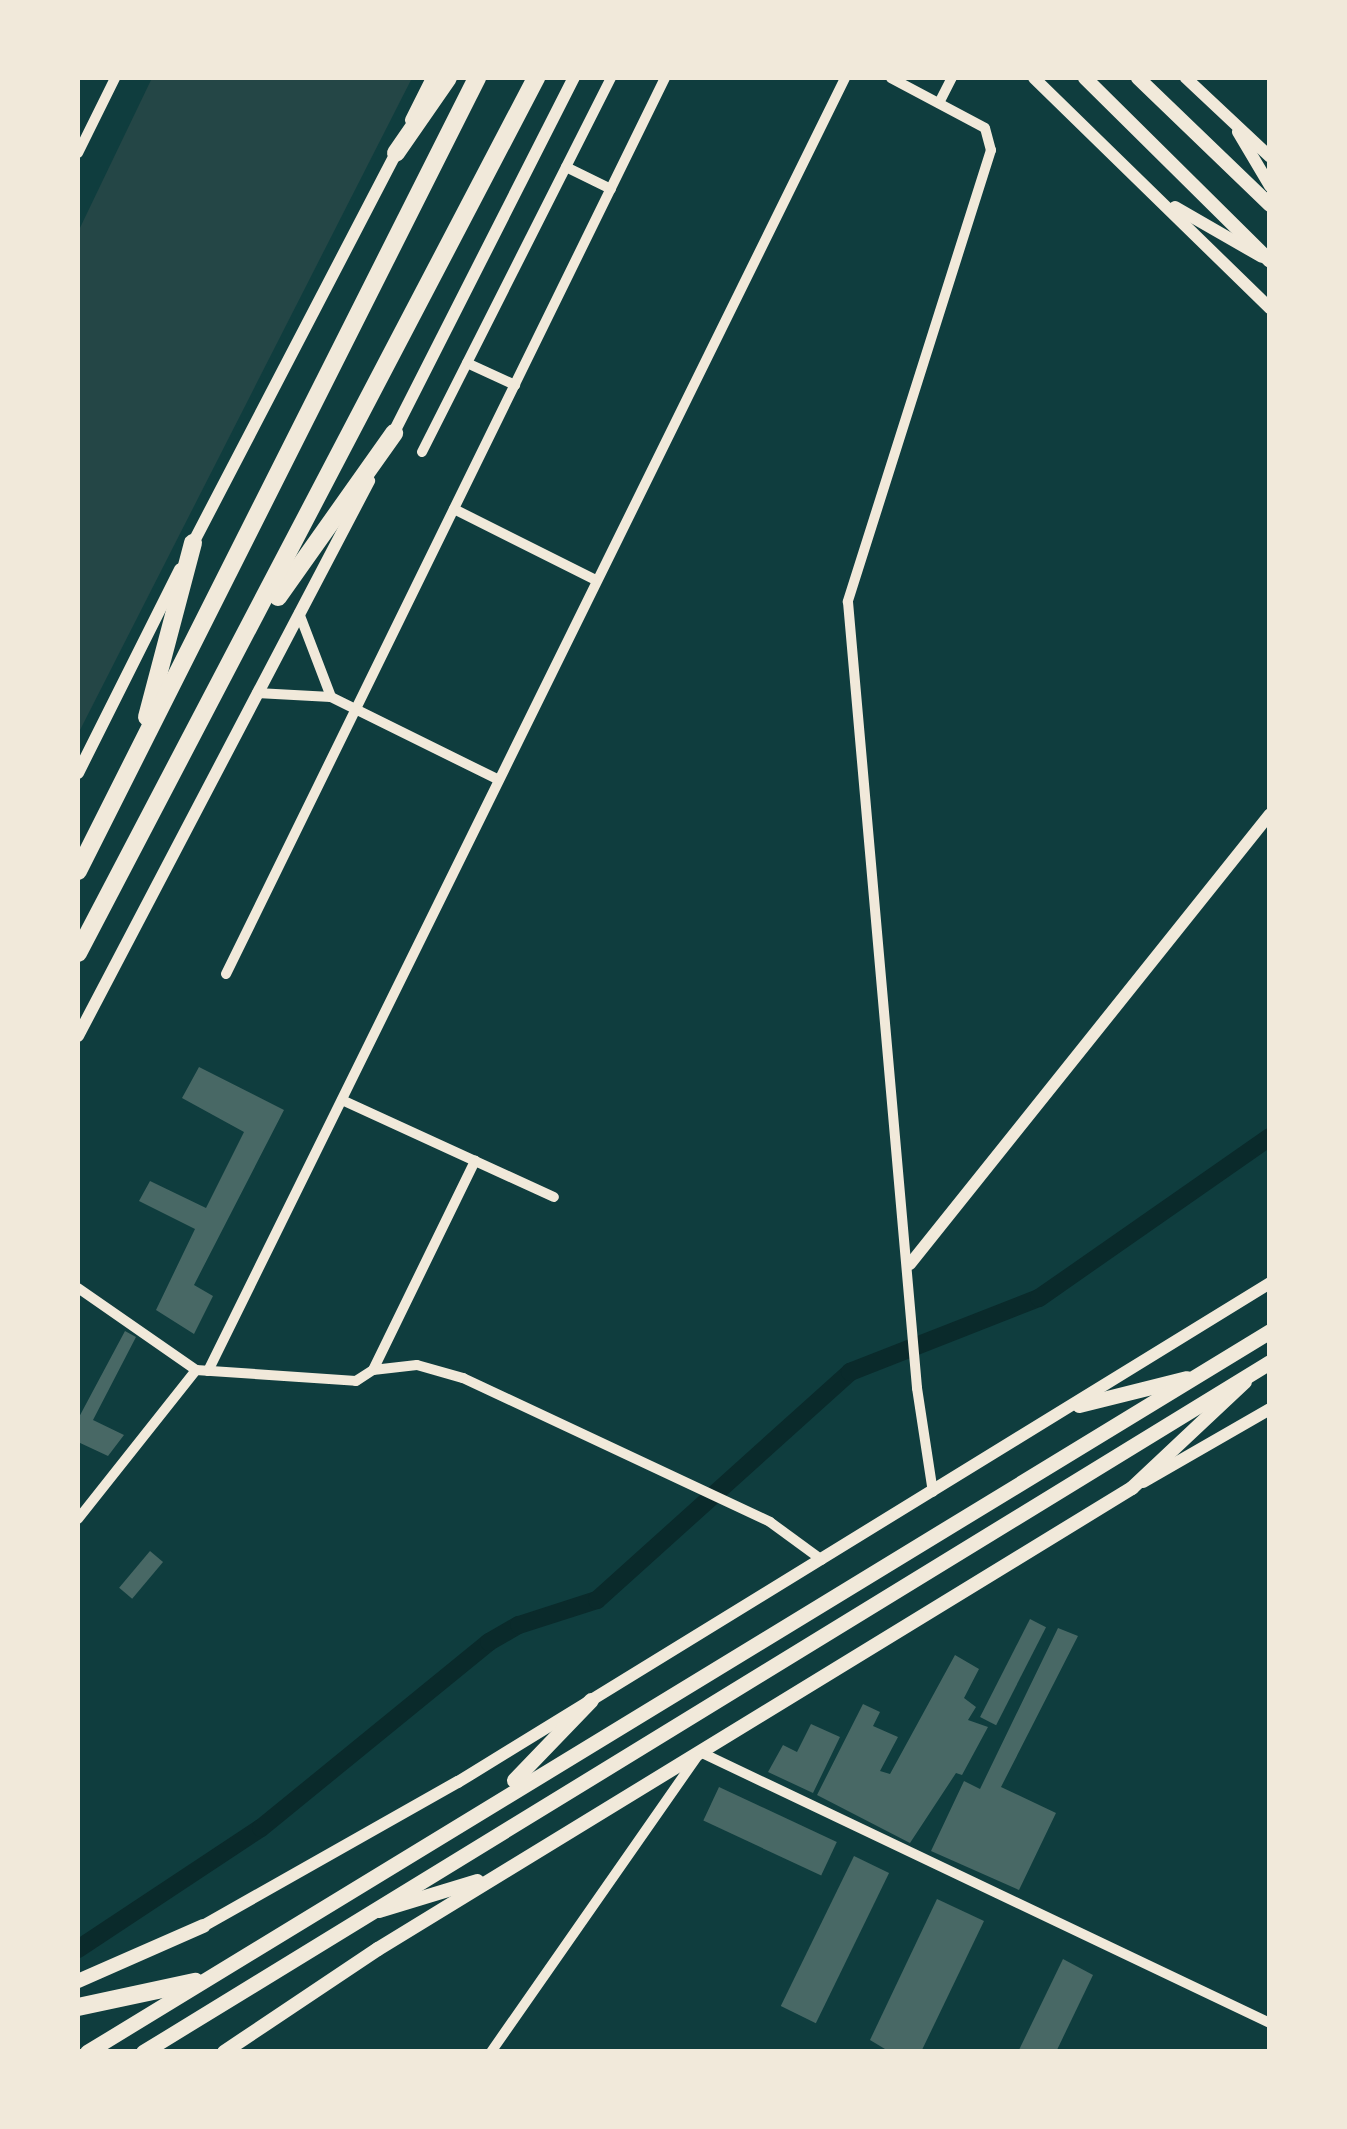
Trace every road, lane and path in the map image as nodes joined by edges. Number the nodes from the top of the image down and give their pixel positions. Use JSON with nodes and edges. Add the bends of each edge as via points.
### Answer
{"nodes":[{"id":1,"x":115,"y":78,"type":"edge"},
{"id":2,"x":432,"y":78,"type":"edge"},
{"id":3,"x":448,"y":78,"type":"edge"},
{"id":4,"x":478,"y":78,"type":"edge"},
{"id":5,"x":536,"y":78,"type":"edge"},
{"id":6,"x":574,"y":78,"type":"edge"},
{"id":7,"x":612,"y":78,"type":"edge"},
{"id":8,"x":666,"y":78,"type":"edge"},
{"id":9,"x":845,"y":78,"type":"edge"},
{"id":10,"x":892,"y":78,"type":"edge"},
{"id":11,"x":952,"y":78,"type":"edge"},
{"id":12,"x":1034,"y":78,"type":"edge"},
{"id":13,"x":1085,"y":78,"type":"edge"},
{"id":14,"x":1138,"y":78,"type":"edge"},
{"id":15,"x":1186,"y":78,"type":"edge"},
{"id":16,"x":939,"y":103,"type":"junction"},
{"id":17,"x":1231,"y":120,"type":"junction"},
{"id":18,"x":78,"y":153,"type":"edge"},
{"id":19,"x":396,"y":153,"type":"junction"},
{"id":20,"x":1270,"y":156,"type":"edge"},
{"id":21,"x":566,"y":167,"type":"junction"},
{"id":22,"x":1270,"y":186,"type":"edge"},
{"id":23,"x":611,"y":189,"type":"junction"},
{"id":24,"x":1160,"y":198,"type":"junction"},
{"id":25,"x":1270,"y":205,"type":"edge"},
{"id":26,"x":1270,"y":261,"type":"edge"},
{"id":27,"x":1270,"y":308,"type":"edge"},
{"id":28,"x":467,"y":363,"type":"junction"},
{"id":29,"x":515,"y":385,"type":"junction"},
{"id":30,"x":394,"y":433,"type":"junction"},
{"id":31,"x":422,"y":452,"type":"dead end"},
{"id":32,"x":454,"y":509,"type":"junction"},
{"id":33,"x":193,"y":544,"type":"junction"},
{"id":34,"x":596,"y":580,"type":"junction"},
{"id":35,"x":299,"y":613,"type":"junction"},
{"id":36,"x":238,"y":655,"type":"junction"},
{"id":37,"x":258,"y":693,"type":"junction"},
{"id":38,"x":331,"y":698,"type":"junction"},
{"id":39,"x":356,"y":709,"type":"junction"},
{"id":40,"x":138,"y":752,"type":"junction"},
{"id":41,"x":78,"y":773,"type":"edge"},
{"id":42,"x":500,"y":780,"type":"junction"},
{"id":43,"x":1270,"y":814,"type":"edge"},
{"id":44,"x":78,"y":871,"type":"edge"},
{"id":45,"x":78,"y":953,"type":"edge"},
{"id":46,"x":226,"y":974,"type":"dead end"},
{"id":47,"x":78,"y":1036,"type":"edge"},
{"id":48,"x":342,"y":1100,"type":"junction"},
{"id":49,"x":475,"y":1160,"type":"junction"},
{"id":50,"x":554,"y":1196,"type":"dead end"},
{"id":51,"x":910,"y":1264,"type":"junction"},
{"id":52,"x":1270,"y":1284,"type":"edge"},
{"id":53,"x":78,"y":1288,"type":"edge"},
{"id":54,"x":1270,"y":1331,"type":"edge"},
{"id":55,"x":1266,"y":1364,"type":"edge"},
{"id":56,"x":196,"y":1370,"type":"junction"},
{"id":57,"x":374,"y":1370,"type":"junction"},
{"id":58,"x":208,"y":1371,"type":"junction"},
{"id":59,"x":1200,"y":1374,"type":"junction"},
{"id":60,"x":1078,"y":1405,"type":"junction"},
{"id":61,"x":1270,"y":1409,"type":"edge"},
{"id":62,"x":1132,"y":1488,"type":"junction"},
{"id":63,"x":934,"y":1492,"type":"junction"},
{"id":64,"x":78,"y":1519,"type":"edge"},
{"id":65,"x":822,"y":1560,"type":"junction"},
{"id":66,"x":591,"y":1700,"type":"junction"},
{"id":67,"x":700,"y":1752,"type":"junction"},
{"id":68,"x":497,"y":1798,"type":"junction"},
{"id":69,"x":500,"y":1874,"type":"junction"},
{"id":70,"x":369,"y":1914,"type":"junction"},
{"id":71,"x":202,"y":1926,"type":"joint"},
{"id":72,"x":78,"y":1981,"type":"edge"},
{"id":73,"x":195,"y":1982,"type":"junction"},
{"id":74,"x":78,"y":2008,"type":"edge"},
{"id":75,"x":1270,"y":2024,"type":"edge"},
{"id":76,"x":87,"y":2052,"type":"edge"},
{"id":77,"x":143,"y":2052,"type":"edge"},
{"id":78,"x":224,"y":2052,"type":"edge"},
{"id":79,"x":490,"y":2052,"type":"edge"}],
"edges":[{"from":1,"to":18,"type":"street"},
{"from":2,"to":19,"type":"street"},
{"from":3,"to":19,"type":"highway"},
{"from":4,"to":40,"type":"highway"},
{"from":5,"to":36,"type":"highway"},
{"from":6,"to":30,"type":"street"},
{"from":7,"to":21,"type":"street"},
{"from":8,"to":23,"type":"street"},
{"from":9,"to":34,"type":"street"},
{"from":10,"to":16,"type":"street"},
{"from":11,"to":16,"type":"street"},
{"from":12,"to":24,"type":"street"},
{"from":13,"to":26,"type":"main road"},
{"from":14,"to":25,"type":"main road"},
{"from":15,"to":17,"type":"street"},
{"from":16,"to":51,"type":"street","via":[[985,128],[991,150],[848,602]]},
{"from":17,"to":20,"type":"street"},
{"from":17,"to":22,"type":"street"},
{"from":19,"to":33,"type":"street"},
{"from":21,"to":23,"type":"street"},
{"from":21,"to":28,"type":"street"},
{"from":23,"to":29,"type":"street"},
{"from":24,"to":26,"type":"street"},
{"from":24,"to":27,"type":"street"},
{"from":28,"to":29,"type":"street"},
{"from":28,"to":31,"type":"street"},
{"from":29,"to":32,"type":"street"},
{"from":30,"to":35,"type":"street"},
{"from":30,"to":36,"type":"highway"},
{"from":32,"to":34,"type":"street"},
{"from":32,"to":39,"type":"street"},
{"from":33,"to":40,"type":"highway"},
{"from":33,"to":41,"type":"street"},
{"from":34,"to":42,"type":"street"},
{"from":35,"to":37,"type":"street"},
{"from":35,"to":38,"type":"street"},
{"from":36,"to":45,"type":"highway"},
{"from":37,"to":38,"type":"street"},
{"from":37,"to":47,"type":"street"},
{"from":38,"to":39,"type":"street"},
{"from":39,"to":42,"type":"street"},
{"from":39,"to":46,"type":"street"},
{"from":40,"to":44,"type":"highway"},
{"from":42,"to":48,"type":"street"},
{"from":43,"to":51,"type":"street"},
{"from":48,"to":49,"type":"street"},
{"from":48,"to":58,"type":"street"},
{"from":49,"to":50,"type":"street"},
{"from":49,"to":57,"type":"street"},
{"from":51,"to":63,"type":"street","via":[[917,1388]]},
{"from":52,"to":60,"type":"street"},
{"from":53,"to":56,"type":"street"},
{"from":54,"to":59,"type":"main road"},
{"from":55,"to":62,"type":"main road"},
{"from":55,"to":70,"type":"main road"},
{"from":56,"to":58,"type":"street"},
{"from":56,"to":64,"type":"street"},
{"from":57,"to":58,"type":"street","via":[[356,1382]]},
{"from":57,"to":65,"type":"street","via":[[417,1366],[463,1378],[750,1512]]},
{"from":59,"to":60,"type":"main road"},
{"from":59,"to":68,"type":"main road"},
{"from":60,"to":63,"type":"street"},
{"from":61,"to":62,"type":"street"},
{"from":62,"to":67,"type":"main road"},
{"from":63,"to":65,"type":"street"},
{"from":65,"to":66,"type":"street"},
{"from":66,"to":68,"type":"main road"},
{"from":66,"to":71,"type":"street"},
{"from":67,"to":69,"type":"main road"},
{"from":67,"to":75,"type":"street"},
{"from":67,"to":79,"type":"street"},
{"from":68,"to":73,"type":"main road"},
{"from":69,"to":70,"type":"main road"},
{"from":69,"to":78,"type":"main road"},
{"from":70,"to":77,"type":"main road"},
{"from":71,"to":72,"type":"main road"},
{"from":73,"to":74,"type":"highway"},
{"from":73,"to":76,"type":"main road"}]}
